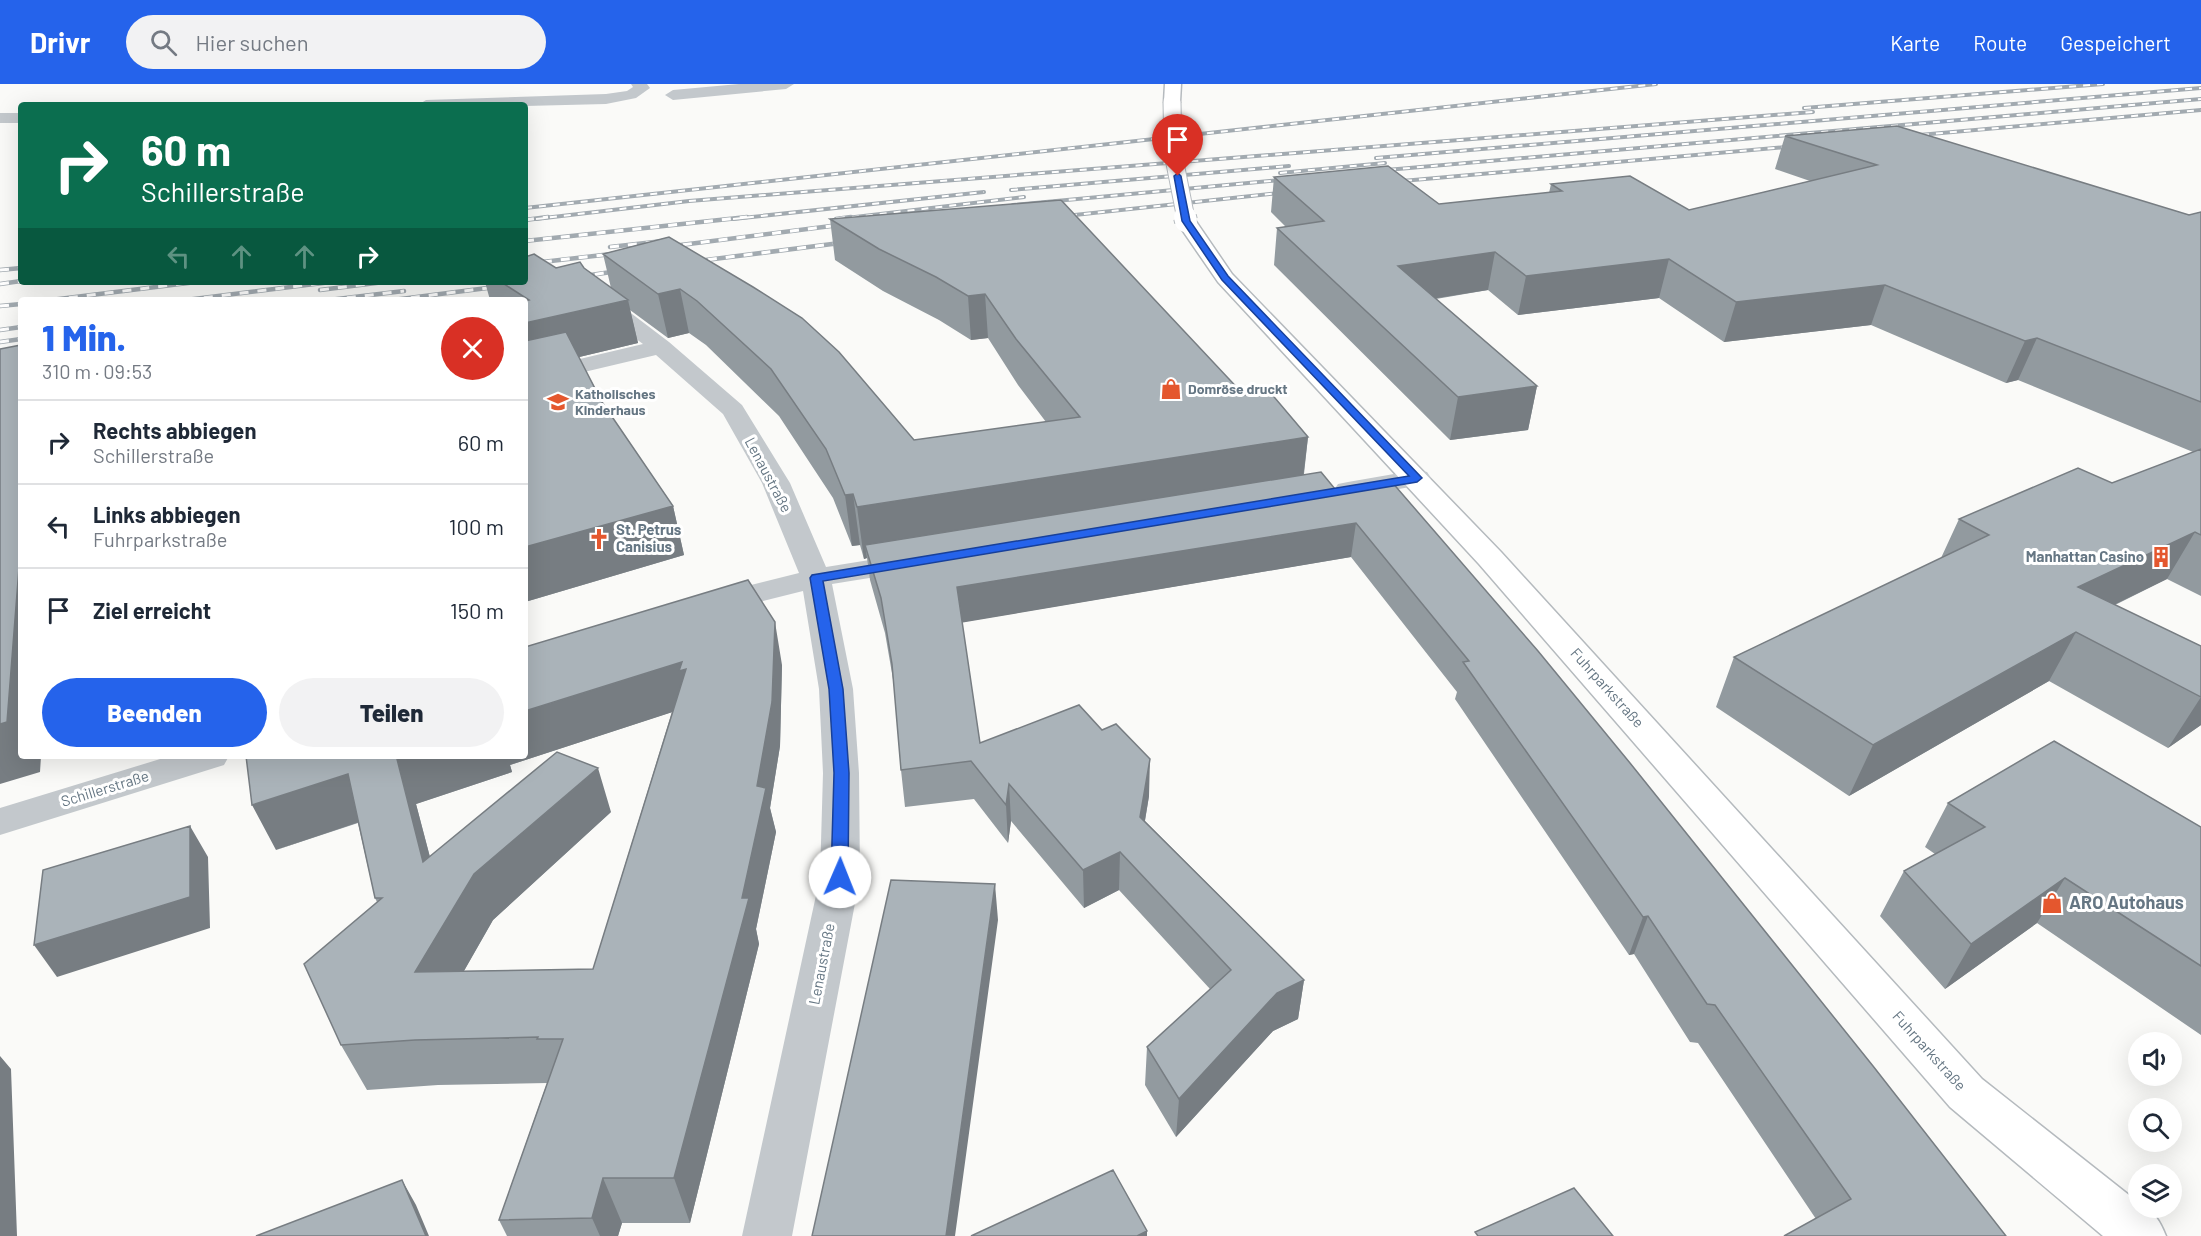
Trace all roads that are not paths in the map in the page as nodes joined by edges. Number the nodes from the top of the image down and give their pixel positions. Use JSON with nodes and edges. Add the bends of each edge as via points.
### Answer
{"nodes":[{"id":1,"x":582,"y":84,"type":"edge"},
{"id":2,"x":639,"y":84,"type":"edge"},
{"id":3,"x":786,"y":84,"type":"edge"},
{"id":4,"x":1173,"y":84,"type":"edge"},
{"id":5,"x":673,"y":94,"type":"dead end"},
{"id":6,"x":481,"y":102,"type":"edge"},
{"id":7,"x":524,"y":102,"type":"edge"},
{"id":8,"x":0,"y":118,"type":"edge"},
{"id":9,"x":18,"y":118,"type":"edge"},
{"id":10,"x":603,"y":303,"type":"edge"},
{"id":11,"x":661,"y":347,"type":"junction"},
{"id":12,"x":528,"y":378,"type":"edge"},
{"id":13,"x":1417,"y":478,"type":"junction"},
{"id":14,"x":1319,"y":494,"type":"edge"},
{"id":15,"x":939,"y":557,"type":"edge"},
{"id":16,"x":816,"y":578,"type":"junction"},
{"id":17,"x":692,"y":610,"type":"edge"},
{"id":18,"x":201,"y":759,"type":"edge"},
{"id":19,"x":0,"y":822,"type":"edge"},
{"id":20,"x":767,"y":1236,"type":"edge"},
{"id":21,"x":2141,"y":1236,"type":"edge"}],
"edges":[{"from":1,"to":6,"type":"street"},
{"from":2,"to":7,"type":"street","via":[[642,88],[631,95],[606,99]]},
{"from":3,"to":5,"type":"street"},
{"from":4,"to":13,"type":"main road","name":"Fuhrparkstraße","bridge":true,"via":[[1173,153],[1186,221],[1225,278]]},
{"from":8,"to":9,"type":"street"},
{"from":10,"to":11,"type":"street","name":"Lenaustraße"},
{"from":11,"to":12,"type":"street"},
{"from":11,"to":16,"type":"street","name":"Lenaustraße","via":[[733,410],[776,483]]},
{"from":13,"to":14,"type":"street"},
{"from":13,"to":21,"type":"main road","name":"Fuhrparkstraße","via":[[1966,1093]]},
{"from":15,"to":16,"type":"street"},
{"from":16,"to":17,"type":"street"},
{"from":16,"to":20,"type":"street","name":"Lenaustraße","via":[[836,689],[842,773],[840,877]]},
{"from":18,"to":19,"type":"street","name":"Schillerstraße"}]}
